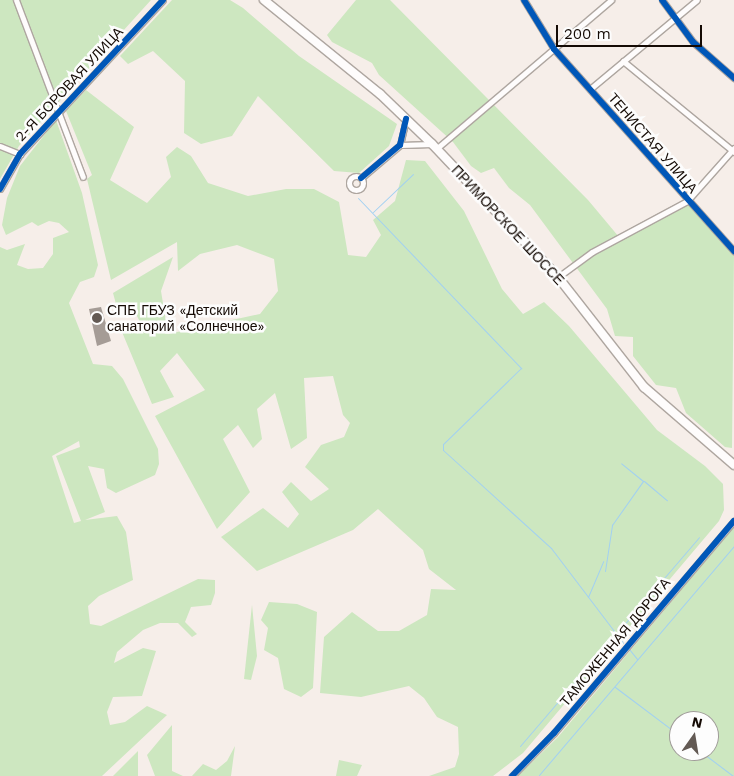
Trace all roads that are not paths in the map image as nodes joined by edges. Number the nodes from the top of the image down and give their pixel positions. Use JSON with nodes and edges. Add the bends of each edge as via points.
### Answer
{"nodes":[{"id":1,"x":16,"y":0,"type":"edge"},
{"id":2,"x":163,"y":0,"type":"edge"},
{"id":3,"x":264,"y":0,"type":"edge"},
{"id":4,"x":524,"y":0,"type":"edge"},
{"id":5,"x":611,"y":0,"type":"edge"},
{"id":6,"x":662,"y":0,"type":"edge"},
{"id":7,"x":697,"y":0,"type":"edge"},
{"id":8,"x":676,"y":16,"type":"junction"},
{"id":9,"x":554,"y":49,"type":"junction"},
{"id":10,"x":623,"y":61,"type":"junction"},
{"id":11,"x":734,"y":78,"type":"edge"},
{"id":12,"x":590,"y":89,"type":"junction"},
{"id":13,"x":60,"y":112,"type":"junction"},
{"id":14,"x":406,"y":120,"type":"junction"},
{"id":15,"x":400,"y":145,"type":"junction"},
{"id":16,"x":0,"y":146,"type":"edge"},
{"id":17,"x":434,"y":146,"type":"junction"},
{"id":18,"x":733,"y":150,"type":"edge"},
{"id":19,"x":20,"y":154,"type":"junction"},
{"id":20,"x":83,"y":177,"type":"dead end"},
{"id":21,"x":362,"y":178,"type":"dead end"},
{"id":22,"x":0,"y":189,"type":"edge"},
{"id":23,"x":687,"y":201,"type":"junction"},
{"id":24,"x":734,"y":251,"type":"edge"},
{"id":25,"x":558,"y":276,"type":"junction"},
{"id":26,"x":734,"y":466,"type":"edge"},
{"id":27,"x":734,"y":521,"type":"edge"},
{"id":28,"x":512,"y":776,"type":"edge"}],
"edges":[{"from":1,"to":13,"type":"street"},
{"from":2,"to":13,"type":"street","name":"2-Я БОРОВАЯ УЛИЦА"},
{"from":3,"to":14,"type":"main road","name":"ПРИМОРСКОЕ ШОССЕ"},
{"from":4,"to":9,"type":"street","name":"ТЕНИСТАЯ УЛИЦА"},
{"from":5,"to":9,"type":"street"},
{"from":6,"to":8,"type":"street"},
{"from":7,"to":8,"type":"street"},
{"from":8,"to":10,"type":"street"},
{"from":8,"to":11,"type":"street","via":[[698,47]]},
{"from":9,"to":12,"type":"street","name":"ТЕНИСТАЯ УЛИЦА"},
{"from":9,"to":17,"type":"street"},
{"from":10,"to":12,"type":"street"},
{"from":10,"to":18,"type":"street"},
{"from":12,"to":23,"type":"street","name":"ТЕНИСТАЯ УЛИЦА"},
{"from":13,"to":19,"type":"street","name":"2-Я БОРОВАЯ УЛИЦА"},
{"from":13,"to":20,"type":"street"},
{"from":14,"to":15,"type":"street"},
{"from":14,"to":17,"type":"main road","name":"ПРИМОРСКОЕ ШОССЕ"},
{"from":15,"to":17,"type":"street"},
{"from":15,"to":21,"type":"street"},
{"from":16,"to":19,"type":"street"},
{"from":17,"to":25,"type":"main road","name":"ПРИМОРСКОЕ ШОССЕ"},
{"from":18,"to":23,"type":"street"},
{"from":19,"to":22,"type":"street","name":"2-Я БОРОВАЯ УЛИЦА"},
{"from":23,"to":24,"type":"street","name":"ТЕНИСТАЯ УЛИЦА"},
{"from":23,"to":25,"type":"street","via":[[592,252]]},
{"from":25,"to":26,"type":"main road","name":"ПРИМОРСКОЕ ШОССЕ","via":[[644,387]]},
{"from":27,"to":28,"type":"street","name":"ТАМОЖЕННАЯ ДОРОГА","via":[[554,733]]}]}
